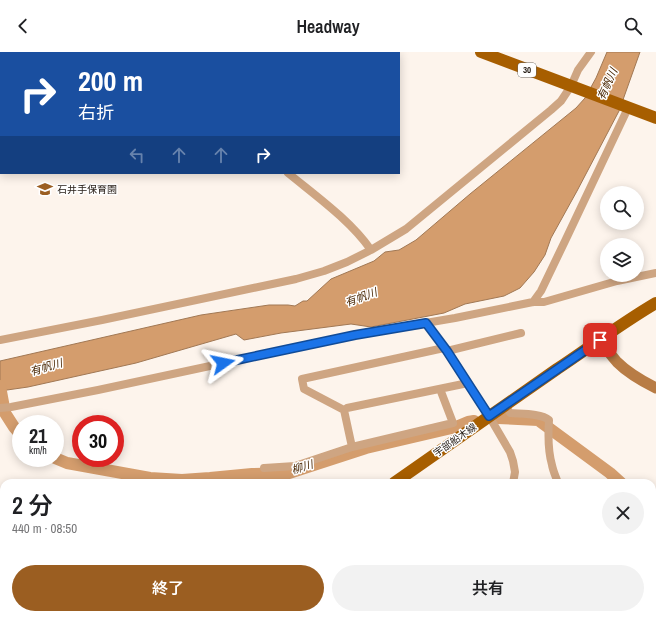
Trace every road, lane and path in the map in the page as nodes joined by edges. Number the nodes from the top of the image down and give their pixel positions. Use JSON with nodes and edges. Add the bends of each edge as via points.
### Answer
{"nodes":[{"id":1,"x":481,"y":52,"type":"edge"},
{"id":2,"x":591,"y":52,"type":"edge"},
{"id":3,"x":572,"y":87,"type":"junction"},
{"id":4,"x":628,"y":108,"type":"junction"},
{"id":5,"x":656,"y":118,"type":"edge"},
{"id":6,"x":289,"y":174,"type":"edge"},
{"id":7,"x":371,"y":250,"type":"junction"},
{"id":8,"x":656,"y":273,"type":"edge"},
{"id":9,"x":533,"y":302,"type":"junction"},
{"id":10,"x":656,"y":303,"type":"edge"},
{"id":11,"x":426,"y":323,"type":"junction"},
{"id":12,"x":521,"y":333,"type":"dead end"},
{"id":13,"x":0,"y":340,"type":"edge"},
{"id":14,"x":600,"y":340,"type":"junction"},
{"id":15,"x":446,"y":349,"type":"junction"},
{"id":16,"x":468,"y":383,"type":"junction"},
{"id":17,"x":656,"y":388,"type":"edge"},
{"id":18,"x":440,"y":389,"type":"junction"},
{"id":19,"x":505,"y":406,"type":"junction"},
{"id":20,"x":0,"y":408,"type":"edge"},
{"id":21,"x":344,"y":410,"type":"junction"},
{"id":22,"x":489,"y":416,"type":"junction"},
{"id":23,"x":352,"y":447,"type":"junction"},
{"id":24,"x":264,"y":468,"type":"dead end"},
{"id":25,"x":400,"y":479,"type":"edge"},
{"id":26,"x":514,"y":479,"type":"edge"},
{"id":27,"x":557,"y":479,"type":"edge"}],
"edges":[{"from":1,"to":3,"type":"main road","number":"30"},
{"from":2,"to":3,"type":"street","via":[[578,70]]},
{"from":3,"to":4,"type":"main road","number":"30"},
{"from":3,"to":7,"type":"street","via":[[551,110],[446,197],[406,229]]},
{"from":4,"to":5,"type":"main road","number":"30"},
{"from":4,"to":9,"type":"street","via":[[554,265]]},
{"from":6,"to":7,"type":"street","via":[[337,214]]},
{"from":7,"to":13,"type":"street","via":[[324,271],[296,279]]},
{"from":8,"to":9,"type":"street","via":[[544,302]]},
{"from":9,"to":11,"type":"street"},
{"from":10,"to":14,"type":"main road","name":"宇部船木線"},
{"from":11,"to":15,"type":"street"},
{"from":11,"to":20,"type":"street","via":[[355,335],[98,390]]},
{"from":12,"to":15,"type":"street"},
{"from":14,"to":17,"type":"street","via":[[624,368]]},
{"from":14,"to":19,"type":"main road","name":"宇部船木線"},
{"from":15,"to":16,"type":"street"},
{"from":15,"to":21,"type":"street","via":[[302,379],[304,389]]},
{"from":16,"to":18,"type":"street"},
{"from":16,"to":22,"type":"street"},
{"from":18,"to":21,"type":"street"},
{"from":18,"to":23,"type":"street","via":[[453,423]]},
{"from":19,"to":22,"type":"main road","name":"宇部船木線"},
{"from":19,"to":27,"type":"street","via":[[510,413],[538,415],[549,420],[550,457]]},
{"from":21,"to":23,"type":"street"},
{"from":22,"to":25,"type":"main road","name":"宇部船木線"},
{"from":22,"to":26,"type":"street","via":[[510,452],[515,472]]},
{"from":23,"to":24,"type":"street","via":[[295,466]]}]}
